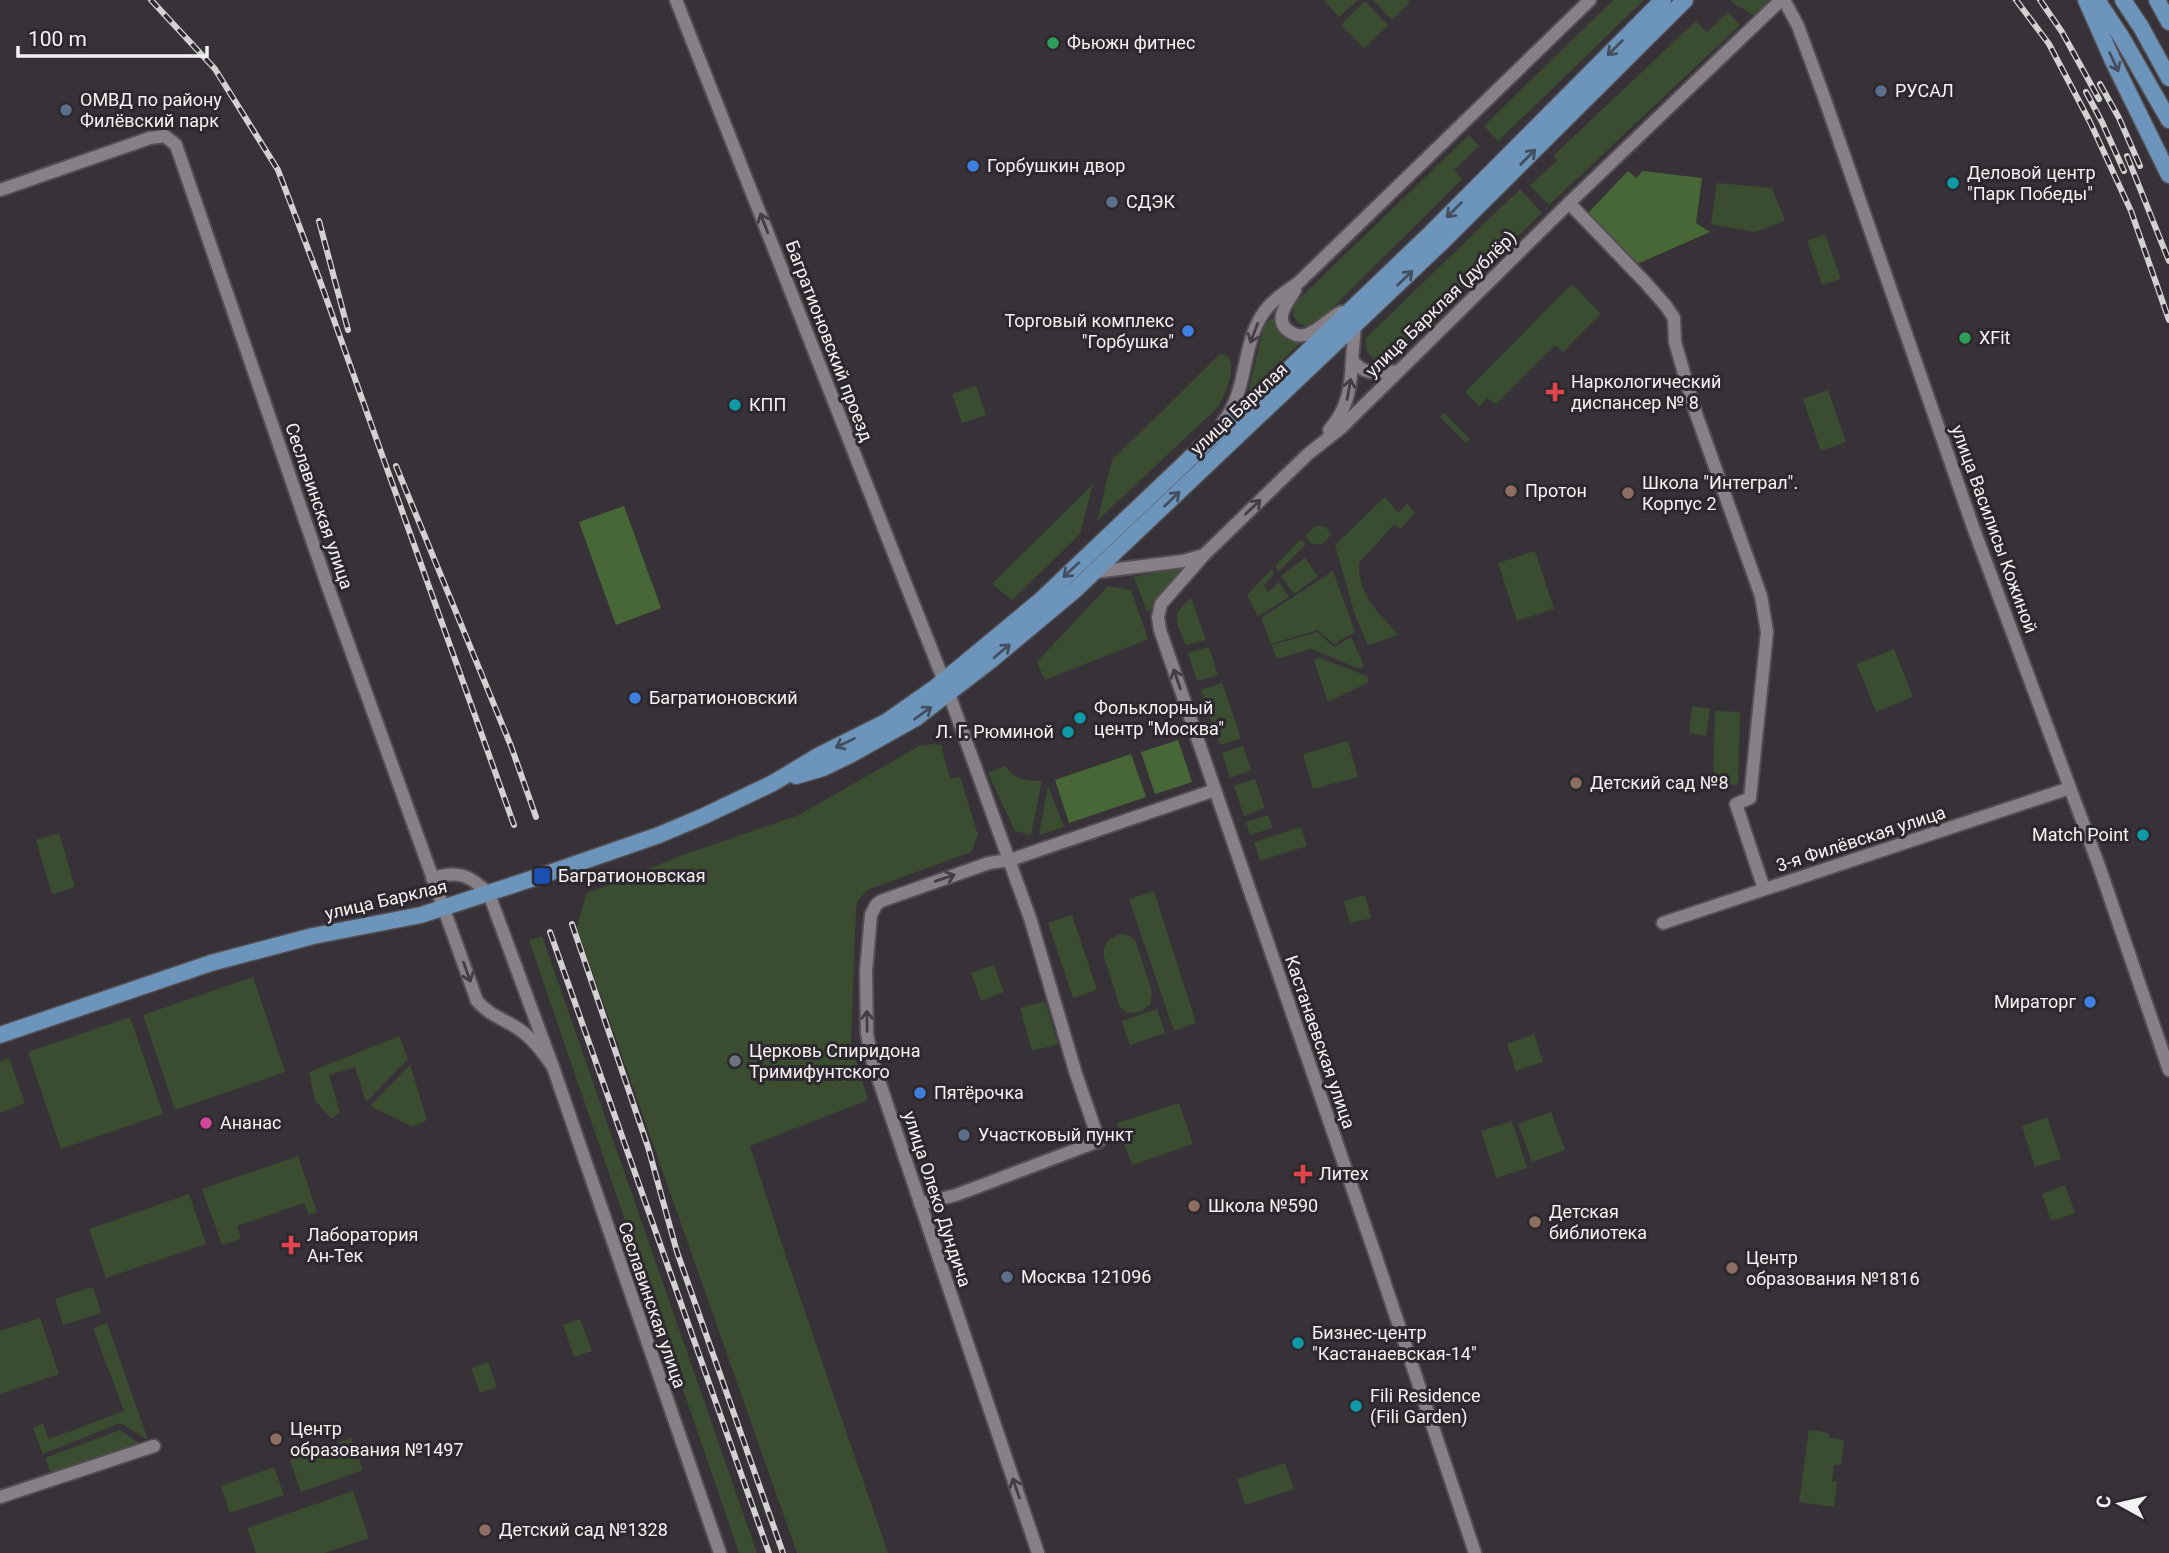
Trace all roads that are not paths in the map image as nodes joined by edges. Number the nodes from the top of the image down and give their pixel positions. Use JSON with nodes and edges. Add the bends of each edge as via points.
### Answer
{"nodes":[{"id":1,"x":676,"y":0,"type":"edge"},
{"id":2,"x":1590,"y":0,"type":"edge"},
{"id":3,"x":1663,"y":0,"type":"edge"},
{"id":4,"x":1685,"y":0,"type":"edge"},
{"id":5,"x":1783,"y":0,"type":"edge"},
{"id":6,"x":2086,"y":0,"type":"edge"},
{"id":7,"x":2097,"y":0,"type":"edge"},
{"id":8,"x":2123,"y":0,"type":"edge"},
{"id":9,"x":2157,"y":0,"type":"edge"},
{"id":10,"x":2169,"y":22,"type":"edge"},
{"id":11,"x":2169,"y":78,"type":"edge"},
{"id":12,"x":2169,"y":120,"type":"edge"},
{"id":13,"x":2169,"y":175,"type":"edge"},
{"id":14,"x":0,"y":190,"type":"edge"},
{"id":15,"x":1569,"y":203,"type":"junction"},
{"id":16,"x":1298,"y":283,"type":"junction"},
{"id":17,"x":1358,"y":302,"type":"junction"},
{"id":18,"x":1355,"y":325,"type":"junction"},
{"id":19,"x":1352,"y":360,"type":"junction"},
{"id":20,"x":1397,"y":371,"type":"junction"},
{"id":21,"x":1206,"y":443,"type":"junction"},
{"id":22,"x":1308,"y":454,"type":"junction"},
{"id":23,"x":1204,"y":555,"type":"junction"},
{"id":24,"x":1095,"y":572,"type":"junction"},
{"id":25,"x":946,"y":687,"type":"junction"},
{"id":26,"x":2070,"y":788,"type":"junction"},
{"id":27,"x":1215,"y":790,"type":"junction"},
{"id":28,"x":1010,"y":860,"type":"junction"},
{"id":29,"x":432,"y":878,"type":"junction"},
{"id":30,"x":1764,"y":889,"type":"junction"},
{"id":31,"x":489,"y":894,"type":"junction"},
{"id":32,"x":443,"y":908,"type":"junction"},
{"id":33,"x":1663,"y":923,"type":"dead end"},
{"id":34,"x":0,"y":1035,"type":"edge"},
{"id":35,"x":553,"y":1067,"type":"junction"},
{"id":36,"x":2169,"y":1070,"type":"edge"},
{"id":37,"x":920,"y":1204,"type":"junction"},
{"id":38,"x":154,"y":1446,"type":"dead end"},
{"id":39,"x":0,"y":1497,"type":"edge"},
{"id":40,"x":720,"y":1553,"type":"edge"},
{"id":41,"x":1038,"y":1553,"type":"edge"},
{"id":42,"x":1475,"y":1553,"type":"edge"}],
"edges":[{"from":25,"to":1,"type":"street","name":"Багратионовский проезд","one_way":true},
{"from":2,"to":16,"type":"street"},
{"from":3,"to":17,"type":"main road","name":"улица Барклая","one_way":true},
{"from":18,"to":4,"type":"main road","name":"улица Барклая","one_way":true},
{"from":5,"to":15,"type":"street","name":"улица Барклая (дублёр)"},
{"from":5,"to":26,"type":"street","name":"улица Василисы Кожиной","via":[[1798,26],[1824,97],[1973,527]]},
{"from":6,"to":13,"type":"main road","one_way":true},
{"from":7,"to":12,"type":"main road"},
{"from":8,"to":11,"type":"main road"},
{"from":9,"to":10,"type":"main road"},
{"from":14,"to":29,"type":"street","name":"Сеславинская улица","via":[[150,138],[165,136],[176,145]]},
{"from":15,"to":20,"type":"street","name":"улица Барклая (дублёр)"},
{"from":15,"to":30,"type":"street","via":[[1674,318],[1675,342],[1694,408],[1761,596],[1767,632],[1750,799],[1736,804]]},
{"from":16,"to":17,"type":"street","via":[[1282,316],[1285,327],[1294,334],[1308,334]]},
{"from":16,"to":21,"type":"street","one_way":true,"via":[[1263,313],[1247,351],[1237,399]]},
{"from":17,"to":21,"type":"main road","name":"улица Барклая"},
{"from":18,"to":19,"type":"street"},
{"from":24,"to":18,"type":"main road","name":"улица Барклая","one_way":true},
{"from":19,"to":20,"type":"street","via":[[1367,372]]},
{"from":22,"to":19,"type":"street","one_way":true,"via":[[1345,407]]},
{"from":20,"to":22,"type":"street","name":"улица Барклая (дублёр)"},
{"from":21,"to":25,"type":"main road","name":"улица Барклая","one_way":true},
{"from":23,"to":22,"type":"street","name":"улица Барклая (дублёр)","one_way":true},
{"from":23,"to":24,"type":"street"},
{"from":27,"to":23,"type":"street","name":"Кастанаевская улица","one_way":true,"via":[[1158,617],[1161,604]]},
{"from":25,"to":24,"type":"main road","name":"улица Барклая","one_way":true},
{"from":25,"to":28,"type":"street"},
{"from":25,"to":31,"type":"main road","name":"улица Барклая","bridge":true,"via":[[916,719],[823,768],[773,783],[670,830]]},
{"from":26,"to":30,"type":"street","name":"3-я Филёвская улица"},
{"from":26,"to":36,"type":"street","name":"улица Василисы Кожиной"},
{"from":27,"to":28,"type":"street","name":"улица Олеко Дундича"},
{"from":27,"to":42,"type":"street","name":"Кастанаевская улица"},
{"from":37,"to":28,"type":"street","name":"улица Олеко Дундича","one_way":true,"via":[[868,1040],[866,971],[871,915],[881,901],[989,863]]},
{"from":28,"to":37,"type":"street","via":[[1099,1141]]},
{"from":29,"to":31,"type":"street","via":[[466,876]]},
{"from":29,"to":32,"type":"street","name":"Сеславинская улица"},
{"from":30,"to":33,"type":"street","name":"3-я Филёвская улица"},
{"from":31,"to":32,"type":"main road","name":"улица Барклая"},
{"from":31,"to":35,"type":"street","name":"Сеславинская улица"},
{"from":32,"to":34,"type":"main road","name":"улица Барклая","via":[[254,950]]},
{"from":32,"to":35,"type":"street","name":"Сеславинская улица","one_way":true,"via":[[477,1001],[530,1038]]},
{"from":35,"to":40,"type":"street","name":"Сеславинская улица"},
{"from":41,"to":37,"type":"street","name":"улица Олеко Дундича","one_way":true},
{"from":38,"to":39,"type":"street"}]}
